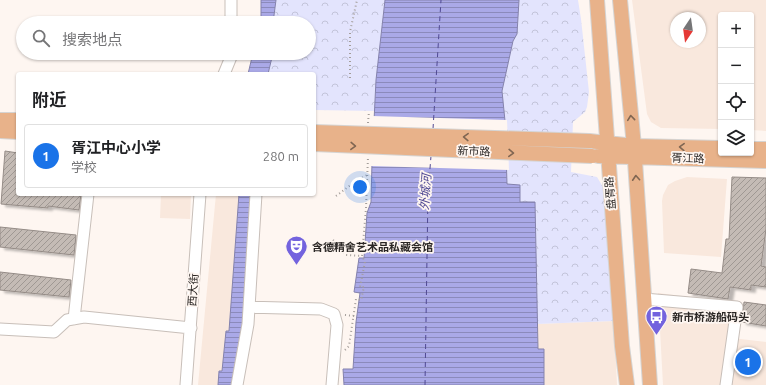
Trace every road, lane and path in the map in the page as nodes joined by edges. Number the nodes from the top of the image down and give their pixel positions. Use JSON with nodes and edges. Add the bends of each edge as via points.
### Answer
{"nodes":[{"id":1,"x":232,"y":0,"type":"edge"},
{"id":2,"x":356,"y":0,"type":"edge"},
{"id":3,"x":596,"y":0,"type":"edge"},
{"id":4,"x":603,"y":0,"type":"edge"},
{"id":5,"x":616,"y":0,"type":"edge"},
{"id":6,"x":620,"y":0,"type":"edge"},
{"id":7,"x":231,"y":16,"type":"edge"},
{"id":8,"x":230,"y":60,"type":"edge"},
{"id":9,"x":225,"y":72,"type":"edge"},
{"id":10,"x":350,"y":78,"type":"dead end"},
{"id":11,"x":368,"y":111,"type":"dead end"},
{"id":12,"x":0,"y":120,"type":"edge"},
{"id":13,"x":16,"y":120,"type":"edge"},
{"id":14,"x":368,"y":126,"type":"dead end"},
{"id":15,"x":0,"y":131,"type":"edge"},
{"id":16,"x":16,"y":132,"type":"edge"},
{"id":17,"x":316,"y":132,"type":"edge"},
{"id":18,"x":316,"y":144,"type":"edge"},
{"id":19,"x":718,"y":148,"type":"edge"},
{"id":20,"x":754,"y":149,"type":"edge"},
{"id":21,"x":766,"y":149,"type":"edge"},
{"id":22,"x":607,"y":150,"type":"junction"},
{"id":23,"x":634,"y":151,"type":"junction"},
{"id":24,"x":368,"y":156,"type":"dead end"},
{"id":25,"x":766,"y":160,"type":"edge"},
{"id":26,"x":367,"y":175,"type":"junction"},
{"id":27,"x":88,"y":196,"type":"edge"},
{"id":28,"x":200,"y":196,"type":"edge"},
{"id":29,"x":256,"y":196,"type":"edge"},
{"id":30,"x":336,"y":196,"type":"dead end"},
{"id":31,"x":333,"y":240,"type":"dead end"},
{"id":32,"x":362,"y":256,"type":"junction"},
{"id":33,"x":644,"y":299,"type":"junction"},
{"id":34,"x":249,"y":307,"type":"junction"},
{"id":35,"x":74,"y":319,"type":"junction"},
{"id":36,"x":190,"y":328,"type":"junction"},
{"id":37,"x":0,"y":330,"type":"edge"},
{"id":38,"x":334,"y":361,"type":"junction"},
{"id":39,"x":186,"y":385,"type":"edge"},
{"id":40,"x":237,"y":385,"type":"edge"},
{"id":41,"x":332,"y":385,"type":"edge"},
{"id":42,"x":628,"y":385,"type":"edge"},
{"id":43,"x":649,"y":385,"type":"edge"},
{"id":44,"x":726,"y":385,"type":"edge"}],
"edges":[{"from":1,"to":7,"type":"street"},
{"from":2,"to":10,"type":"path","via":[[350,32]]},
{"from":3,"to":22,"type":"main road","name":"盘胥路"},
{"from":4,"to":5,"type":"main road","via":[[617,101]]},
{"from":23,"to":6,"type":"main road","one_way":true},
{"from":8,"to":9,"type":"street"},
{"from":11,"to":14,"type":"path"},
{"from":12,"to":13,"type":"main road"},
{"from":15,"to":16,"type":"main road"},
{"from":22,"to":17,"type":"main road","name":"新市路","one_way":true,"bridge":true,"via":[[589,141]]},
{"from":18,"to":22,"type":"main road","name":"新市路","one_way":true,"bridge":true,"via":[[592,156]]},
{"from":19,"to":23,"type":"main road","name":"胥江路","one_way":true},
{"from":20,"to":21,"type":"main road"},
{"from":22,"to":23,"type":"main road","name":"新市路"},
{"from":22,"to":42,"type":"main road","name":"盘胥路","via":[[622,346]]},
{"from":23,"to":25,"type":"main road","name":"胥江路"},
{"from":33,"to":23,"type":"main road","one_way":true},
{"from":24,"to":26,"type":"path"},
{"from":26,"to":30,"type":"path"},
{"from":26,"to":32,"type":"path"},
{"from":27,"to":35,"type":"street"},
{"from":28,"to":36,"type":"street","name":"西大街"},
{"from":29,"to":34,"type":"street"},
{"from":31,"to":32,"type":"path","via":[[346,255]]},
{"from":32,"to":38,"type":"path","via":[[365,262],[360,287],[364,287],[362,300],[356,299],[349,346]]},
{"from":33,"to":43,"type":"main road"},
{"from":33,"to":44,"type":"street","via":[[737,307]]},
{"from":34,"to":38,"type":"street","via":[[321,309],[334,314],[337,325]]},
{"from":34,"to":40,"type":"street"},
{"from":35,"to":36,"type":"street","via":[[84,317]]},
{"from":35,"to":37,"type":"street","via":[[67,320],[54,332]]},
{"from":36,"to":39,"type":"street","name":"西大街"},
{"from":38,"to":41,"type":"street"},
{"from":42,"to":43,"type":"main road","via":[[624,203]]}]}
